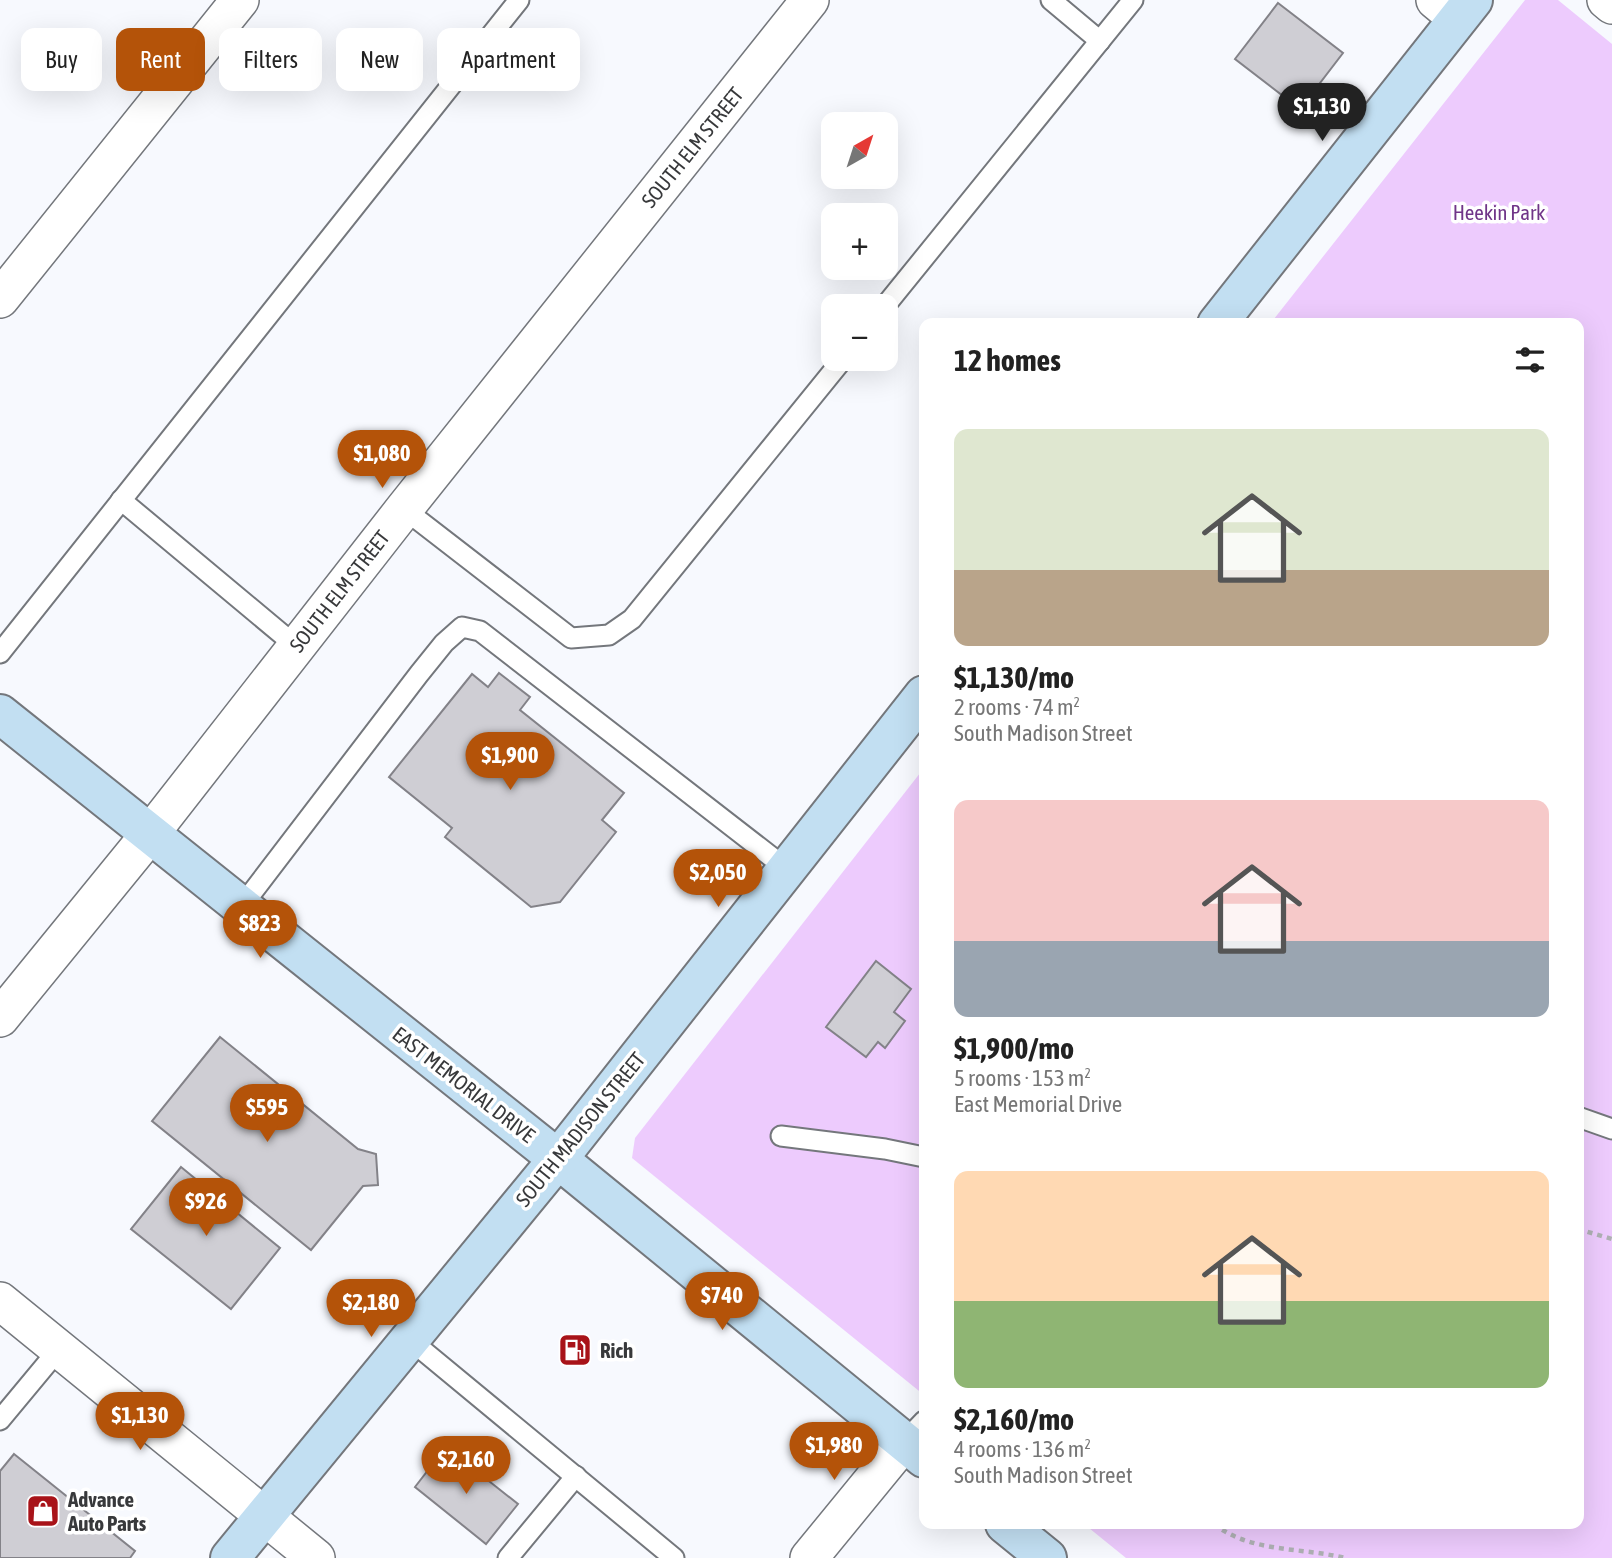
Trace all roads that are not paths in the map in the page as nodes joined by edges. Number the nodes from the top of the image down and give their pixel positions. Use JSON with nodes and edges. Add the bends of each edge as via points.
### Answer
{"nodes":[{"id":1,"x":240,"y":0,"type":"edge"},
{"id":2,"x":519,"y":0,"type":"edge"},
{"id":3,"x":810,"y":0,"type":"edge"},
{"id":4,"x":1051,"y":0,"type":"edge"},
{"id":5,"x":1133,"y":0,"type":"edge"},
{"id":6,"x":1606,"y":0,"type":"edge"},
{"id":7,"x":1612,"y":5,"type":"edge"},
{"id":8,"x":1455,"y":6,"type":"edge"},
{"id":9,"x":1100,"y":41,"type":"junction"},
{"id":10,"x":896,"y":294,"type":"edge"},
{"id":11,"x":0,"y":299,"type":"edge"},
{"id":12,"x":1221,"y":318,"type":"edge"},
{"id":13,"x":833,"y":371,"type":"edge"},
{"id":14,"x":121,"y":500,"type":"junction"},
{"id":15,"x":404,"y":509,"type":"junction"},
{"id":16,"x":296,"y":646,"type":"junction"},
{"id":17,"x":0,"y":653,"type":"edge"},
{"id":18,"x":919,"y":701,"type":"edge"},
{"id":19,"x":0,"y":714,"type":"edge"},
{"id":20,"x":150,"y":834,"type":"junction"},
{"id":21,"x":787,"y":869,"type":"junction"},
{"id":22,"x":241,"y":907,"type":"junction"},
{"id":23,"x":0,"y":1017,"type":"edge"},
{"id":24,"x":1584,"y":1119,"type":"edge"},
{"id":25,"x":1612,"y":1129,"type":"edge"},
{"id":26,"x":781,"y":1136,"type":"dead end"},
{"id":27,"x":919,"y":1156,"type":"edge"},
{"id":28,"x":558,"y":1159,"type":"junction"},
{"id":29,"x":0,"y":1301,"type":"edge"},
{"id":30,"x":409,"y":1339,"type":"junction"},
{"id":31,"x":59,"y":1349,"type":"junction"},
{"id":32,"x":0,"y":1420,"type":"edge"},
{"id":33,"x":917,"y":1441,"type":"edge"},
{"id":34,"x":576,"y":1476,"type":"junction"},
{"id":35,"x":263,"y":1515,"type":"junction"},
{"id":36,"x":1011,"y":1529,"type":"edge"},
{"id":37,"x":230,"y":1558,"type":"edge"},
{"id":38,"x":316,"y":1558,"type":"edge"},
{"id":39,"x":508,"y":1558,"type":"edge"},
{"id":40,"x":674,"y":1558,"type":"edge"},
{"id":41,"x":810,"y":1558,"type":"edge"},
{"id":42,"x":1047,"y":1558,"type":"edge"}],
"edges":[{"from":1,"to":11,"type":"street"},
{"from":2,"to":14,"type":"lane"},
{"from":3,"to":15,"type":"street","name":"SOUTH ELM STREET"},
{"from":4,"to":9,"type":"lane"},
{"from":5,"to":9,"type":"lane"},
{"from":6,"to":7,"type":"street"},
{"from":8,"to":12,"type":"main road"},
{"from":9,"to":10,"type":"lane"},
{"from":13,"to":15,"type":"lane","via":[[632,619],[609,635],[571,638]]},
{"from":14,"to":16,"type":"lane"},
{"from":14,"to":17,"type":"lane"},
{"from":15,"to":16,"type":"street","name":"SOUTH ELM STREET"},
{"from":16,"to":20,"type":"street","name":"SOUTH ELM STREET"},
{"from":18,"to":21,"type":"main road","name":"SOUTH MADISON STREET"},
{"from":19,"to":20,"type":"main road","name":"EAST MEMORIAL DRIVE"},
{"from":20,"to":22,"type":"main road","name":"EAST MEMORIAL DRIVE"},
{"from":20,"to":23,"type":"street","name":"SOUTH ELM STREET"},
{"from":21,"to":22,"type":"lane","via":[[480,631],[462,627],[419,674]]},
{"from":21,"to":28,"type":"main road","name":"SOUTH MADISON STREET"},
{"from":22,"to":28,"type":"main road","name":"EAST MEMORIAL DRIVE"},
{"from":24,"to":25,"type":"lane"},
{"from":26,"to":27,"type":"lane"},
{"from":28,"to":30,"type":"main road","name":"SOUTH MADISON STREET"},
{"from":28,"to":33,"type":"main road","name":"EAST MEMORIAL DRIVE"},
{"from":29,"to":31,"type":"street"},
{"from":30,"to":34,"type":"lane"},
{"from":30,"to":35,"type":"main road","name":"SOUTH MADISON STREET"},
{"from":31,"to":32,"type":"lane"},
{"from":31,"to":35,"type":"street"},
{"from":33,"to":41,"type":"street"},
{"from":34,"to":39,"type":"lane"},
{"from":34,"to":40,"type":"lane"},
{"from":35,"to":37,"type":"main road","name":"SOUTH MADISON STREET"},
{"from":35,"to":38,"type":"street"},
{"from":36,"to":42,"type":"main road"}]}
